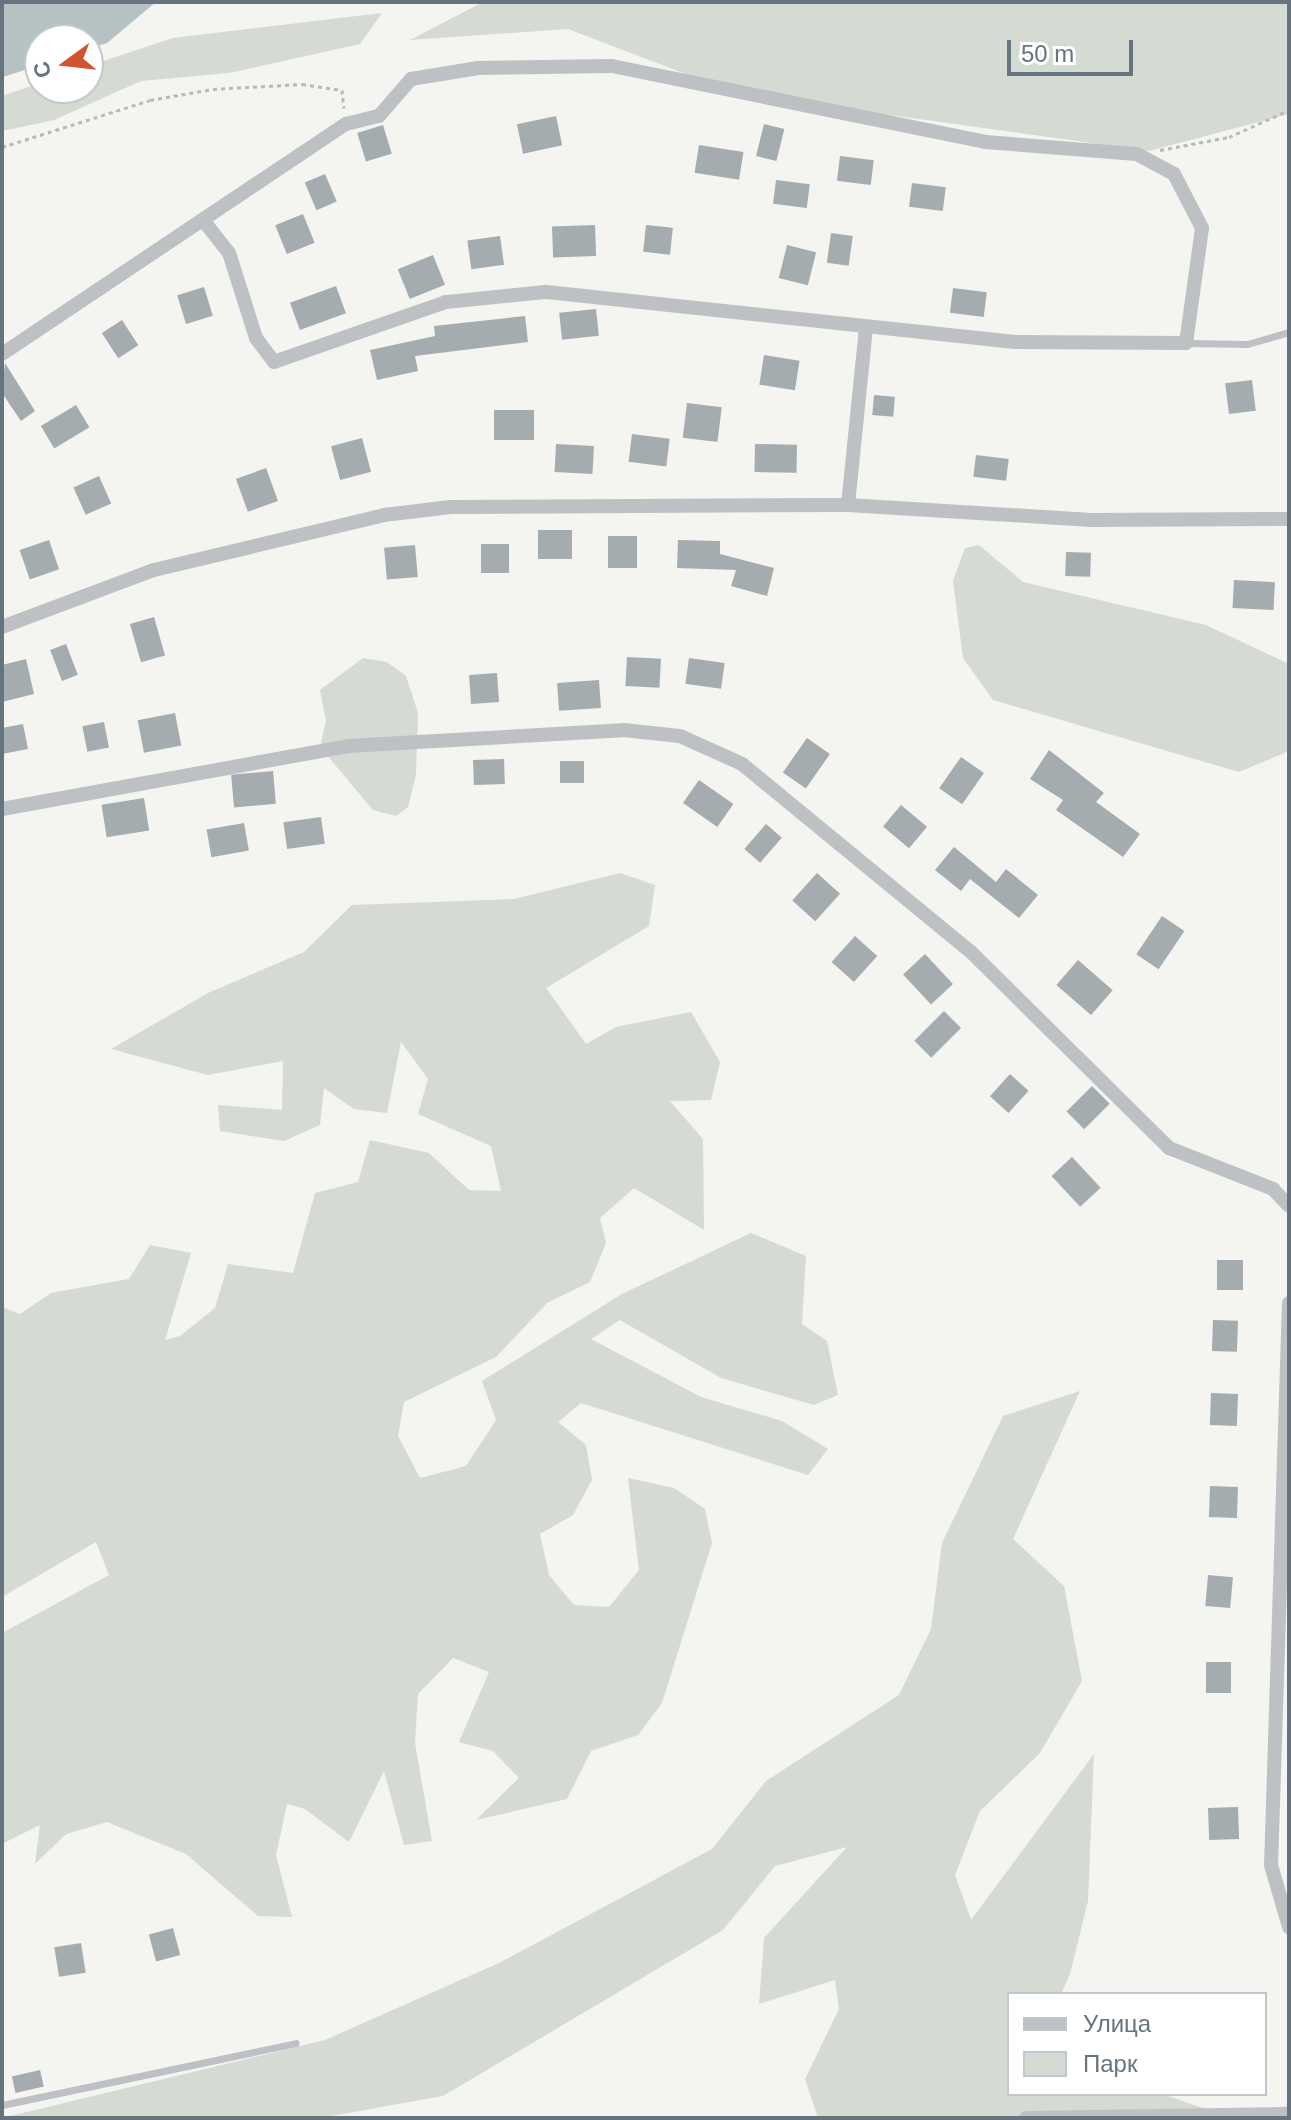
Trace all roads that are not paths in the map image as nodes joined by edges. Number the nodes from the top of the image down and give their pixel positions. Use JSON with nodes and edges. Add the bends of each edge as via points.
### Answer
{"nodes":[{"id":1,"x":203,"y":220,"type":"junction"},
{"id":2,"x":866,"y":328,"type":"junction"},
{"id":3,"x":1289,"y":332,"type":"edge"},
{"id":4,"x":1186,"y":343,"type":"junction"},
{"id":5,"x":2,"y":354,"type":"edge"},
{"id":6,"x":848,"y":505,"type":"junction"},
{"id":7,"x":1289,"y":519,"type":"edge"},
{"id":8,"x":2,"y":627,"type":"edge"},
{"id":9,"x":2,"y":809,"type":"edge"},
{"id":10,"x":1289,"y":1206,"type":"edge"},
{"id":11,"x":1289,"y":1303,"type":"edge"},
{"id":12,"x":1289,"y":1927,"type":"edge"},
{"id":13,"x":296,"y":2043,"type":"dead end"},
{"id":14,"x":2,"y":2105,"type":"edge"},
{"id":15,"x":1289,"y":2114,"type":"edge"},
{"id":16,"x":1026,"y":2118,"type":"edge"}],
"edges":[{"from":1,"to":2,"type":"street","via":[[229,253],[256,338],[274,362],[446,302],[545,292],[690,302]]},
{"from":1,"to":4,"type":"street","via":[[346,124],[379,116],[411,79],[580,63],[985,142],[1137,154],[1174,174],[1198,210]]},
{"from":1,"to":5,"type":"street"},
{"from":2,"to":4,"type":"street","via":[[1015,342]]},
{"from":2,"to":6,"type":"street"},
{"from":3,"to":4,"type":"lane","via":[[1247,344]]},
{"from":6,"to":7,"type":"street","via":[[1092,520]]},
{"from":6,"to":8,"type":"street","via":[[451,507],[384,515],[139,574]]},
{"from":9,"to":10,"type":"street","via":[[348,746],[623,730],[680,736],[742,764],[959,942],[1169,1148],[1273,1189]]},
{"from":11,"to":12,"type":"street","via":[[1271,1865]]},
{"from":13,"to":14,"type":"lane"},
{"from":15,"to":16,"type":"street"}]}
